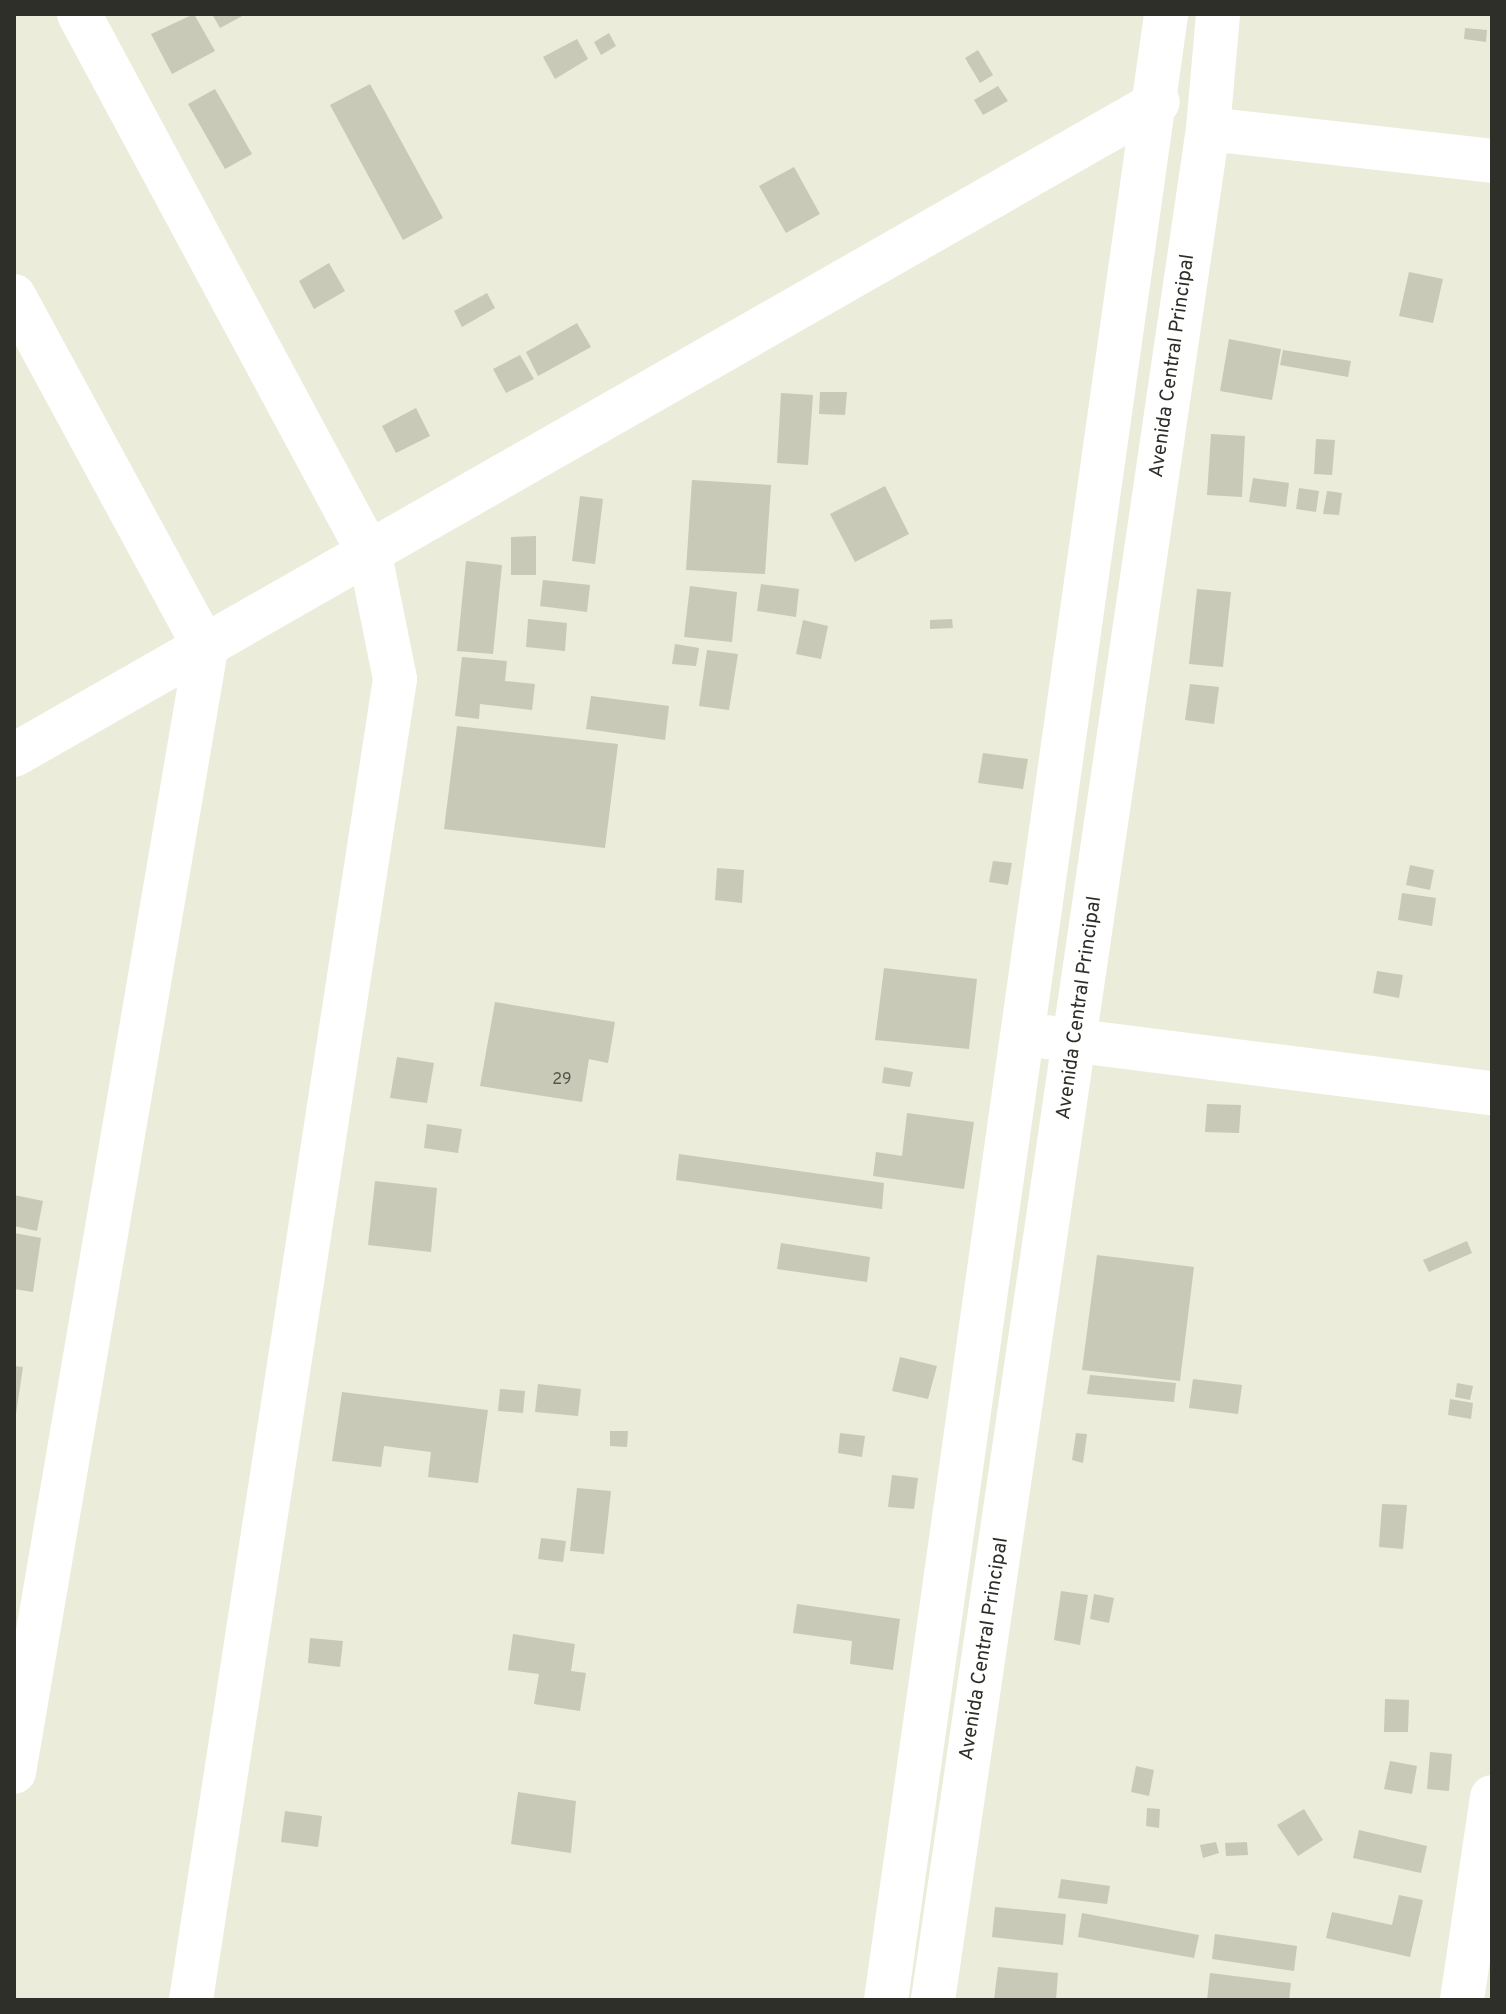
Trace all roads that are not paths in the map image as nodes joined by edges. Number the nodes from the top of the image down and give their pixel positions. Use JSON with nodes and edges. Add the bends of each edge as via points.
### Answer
{"nodes":[{"id":1,"x":79,"y":14,"type":"edge"},
{"id":2,"x":1166,"y":14,"type":"edge"},
{"id":3,"x":1218,"y":14,"type":"edge"},
{"id":4,"x":1158,"y":102,"type":"junction"},
{"id":5,"x":1208,"y":129,"type":"junction"},
{"id":6,"x":1492,"y":161,"type":"edge"},
{"id":7,"x":14,"y":296,"type":"edge"},
{"id":8,"x":370,"y":555,"type":"junction"},
{"id":9,"x":206,"y":649,"type":"junction"},
{"id":10,"x":14,"y":755,"type":"edge"},
{"id":11,"x":1023,"y":1034,"type":"junction"},
{"id":12,"x":1075,"y":1041,"type":"junction"},
{"id":13,"x":1492,"y":1093,"type":"edge"},
{"id":14,"x":14,"y":1772,"type":"edge"},
{"id":15,"x":1492,"y":1797,"type":"edge"},
{"id":16,"x":191,"y":2000,"type":"edge"},
{"id":17,"x":886,"y":2000,"type":"edge"},
{"id":18,"x":933,"y":2000,"type":"edge"},
{"id":19,"x":1462,"y":2000,"type":"edge"}],
"edges":[{"from":1,"to":8,"type":"street"},
{"from":2,"to":4,"type":"street"},
{"from":3,"to":5,"type":"street","name":"Avenida Central Principal"},
{"from":4,"to":8,"type":"street"},
{"from":4,"to":11,"type":"street"},
{"from":5,"to":6,"type":"street"},
{"from":5,"to":12,"type":"street","name":"Avenida Central Principal"},
{"from":7,"to":9,"type":"street"},
{"from":8,"to":9,"type":"street"},
{"from":8,"to":16,"type":"street","via":[[395,679]]},
{"from":9,"to":10,"type":"street"},
{"from":9,"to":14,"type":"street"},
{"from":11,"to":12,"type":"street"},
{"from":11,"to":17,"type":"street"},
{"from":12,"to":13,"type":"street"},
{"from":12,"to":18,"type":"street","name":"Avenida Central Principal"},
{"from":15,"to":19,"type":"street"}]}
